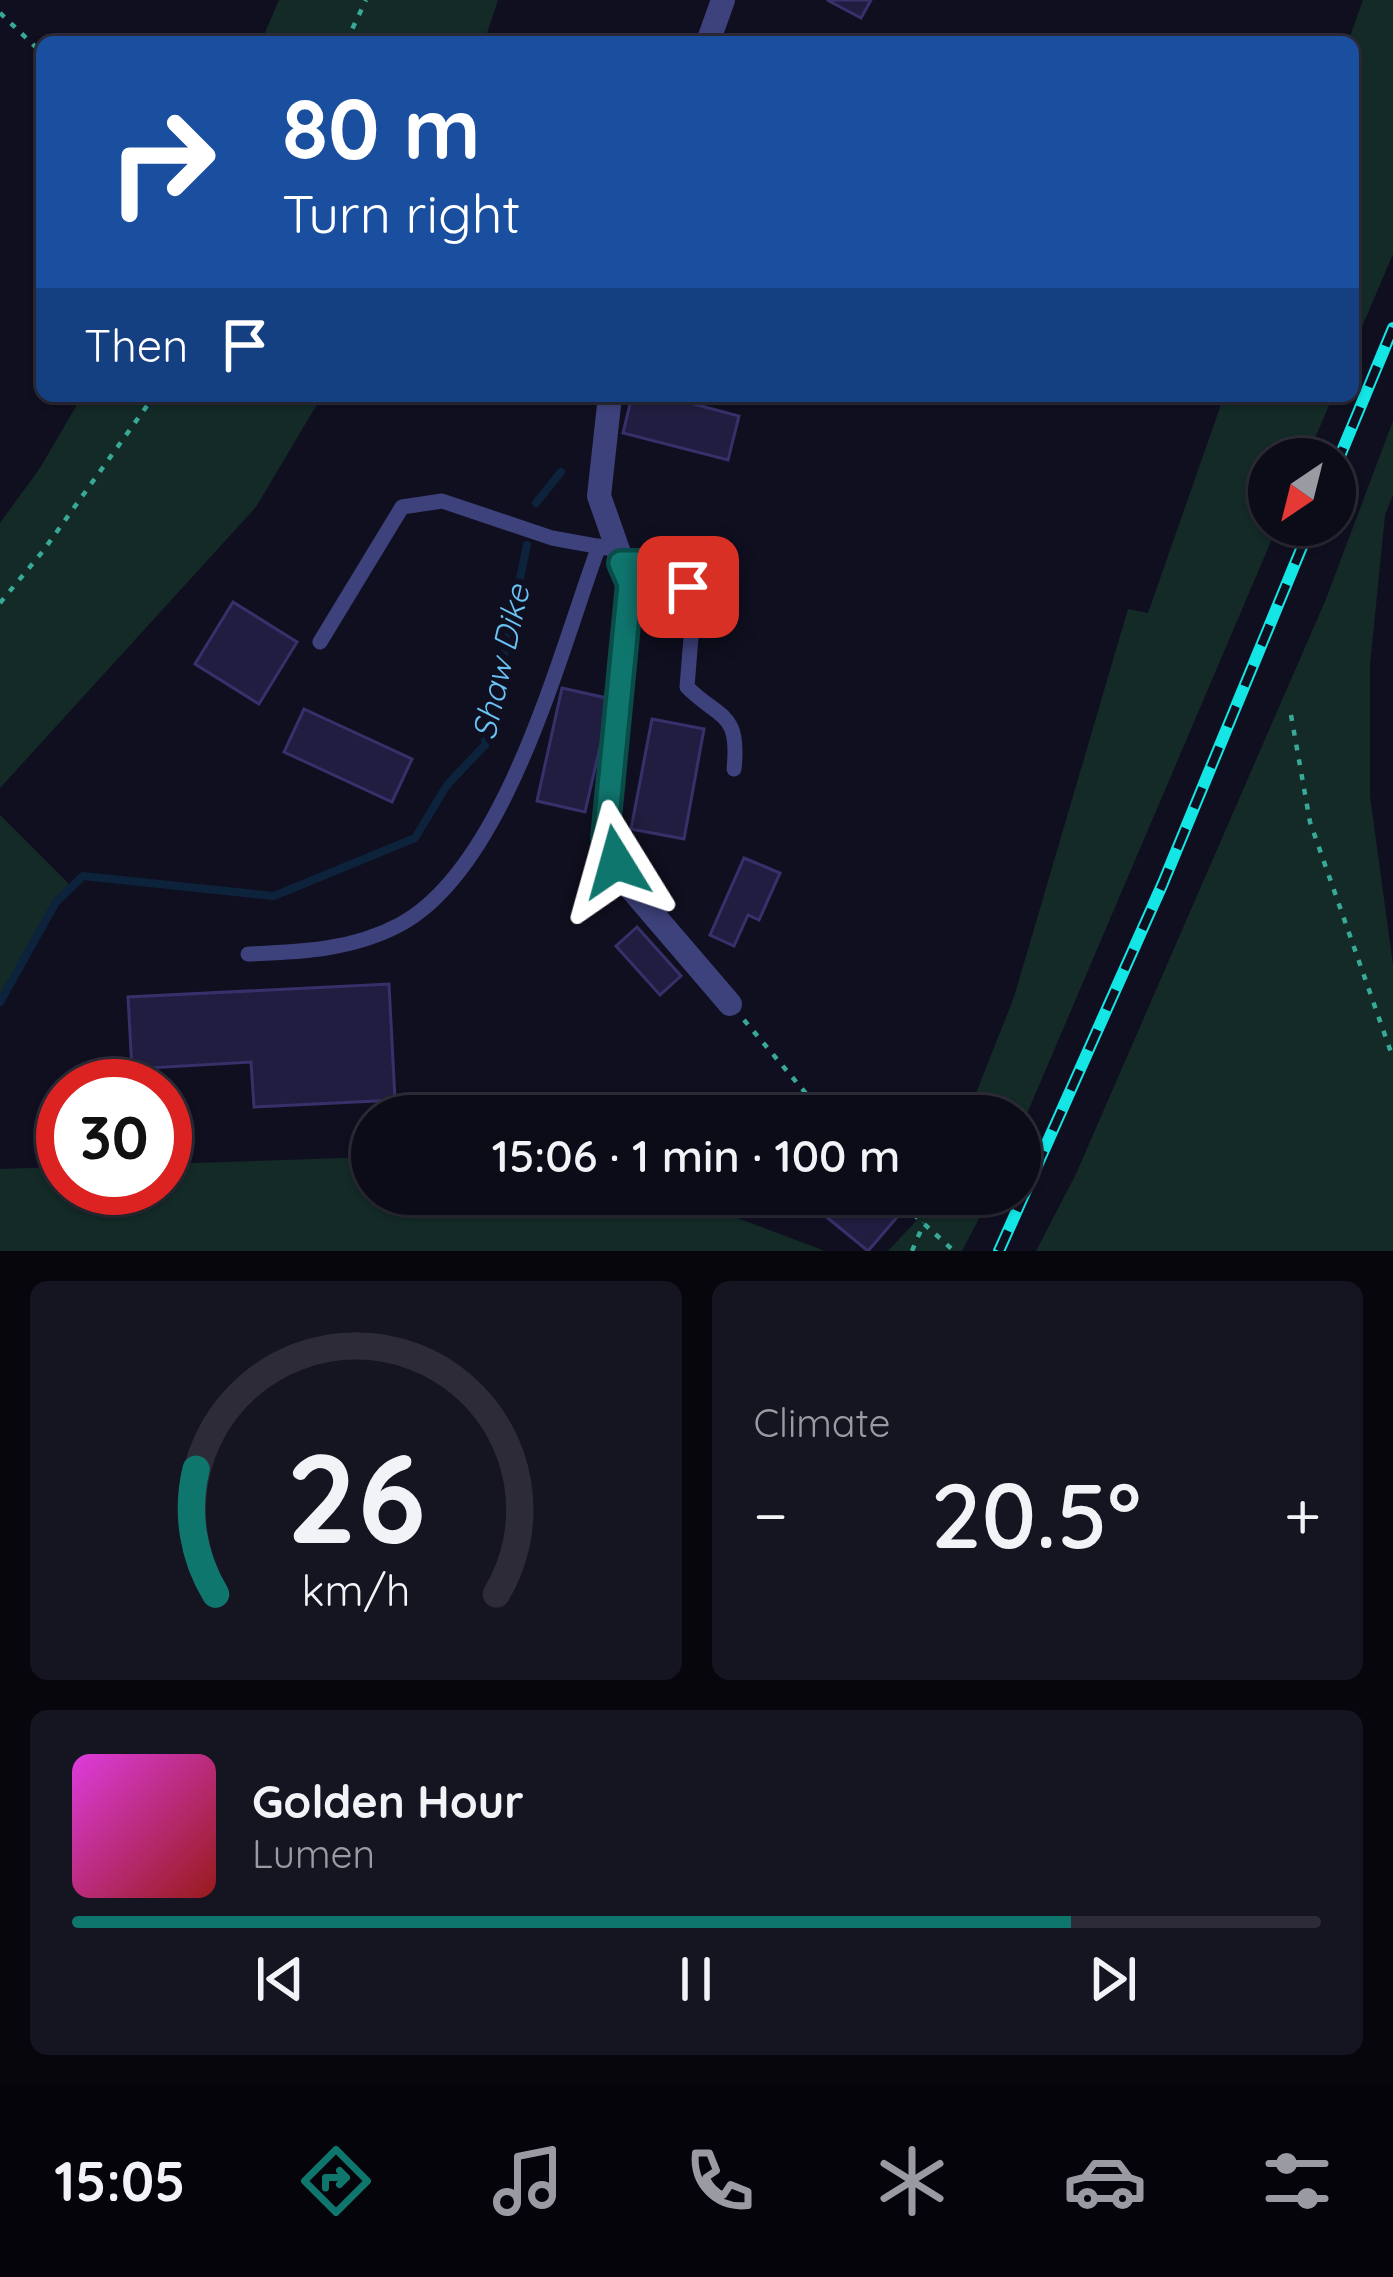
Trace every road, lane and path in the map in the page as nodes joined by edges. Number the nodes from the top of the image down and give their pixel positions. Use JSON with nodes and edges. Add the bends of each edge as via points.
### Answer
{"nodes":[{"id":1,"x":366,"y":0,"type":"edge"},
{"id":2,"x":723,"y":0,"type":"edge"},
{"id":3,"x":0,"y":13,"type":"edge"},
{"id":4,"x":349,"y":36,"type":"edge"},
{"id":5,"x":710,"y":36,"type":"edge"},
{"id":6,"x":36,"y":47,"type":"edge"},
{"id":7,"x":150,"y":402,"type":"edge"},
{"id":8,"x":609,"y":402,"type":"edge"},
{"id":9,"x":612,"y":553,"type":"junction"},
{"id":10,"x":0,"y":603,"type":"edge"},
{"id":11,"x":320,"y":642,"type":"dead end"},
{"id":12,"x":1291,"y":716,"type":"dead end"},
{"id":13,"x":734,"y":769,"type":"dead end"},
{"id":14,"x":248,"y":954,"type":"dead end"},
{"id":15,"x":730,"y":1004,"type":"joint"},
{"id":16,"x":1393,"y":1058,"type":"edge"},
{"id":17,"x":807,"y":1095,"type":"edge"},
{"id":18,"x":915,"y":1215,"type":"edge"},
{"id":19,"x":924,"y":1223,"type":"junction"},
{"id":20,"x":912,"y":1251,"type":"edge"},
{"id":21,"x":954,"y":1251,"type":"edge"}],
"edges":[{"from":1,"to":4,"type":"path"},
{"from":2,"to":5,"type":"street"},
{"from":3,"to":6,"type":"path"},
{"from":7,"to":10,"type":"path"},
{"from":8,"to":9,"type":"street","via":[[599,496]]},
{"from":9,"to":11,"type":"lane","via":[[442,500],[402,507]]},
{"from":9,"to":13,"type":"lane","via":[[658,563],[688,587],[694,600],[687,687],[728,721]]},
{"from":9,"to":14,"type":"lane","via":[[501,803],[443,889],[375,936]]},
{"from":9,"to":15,"type":"street","via":[[630,584],[605,838],[628,885]]},
{"from":12,"to":16,"type":"path","via":[[1310,822]]},
{"from":15,"to":17,"type":"path"},
{"from":18,"to":19,"type":"path"},
{"from":19,"to":20,"type":"path"},
{"from":19,"to":21,"type":"path"}]}
